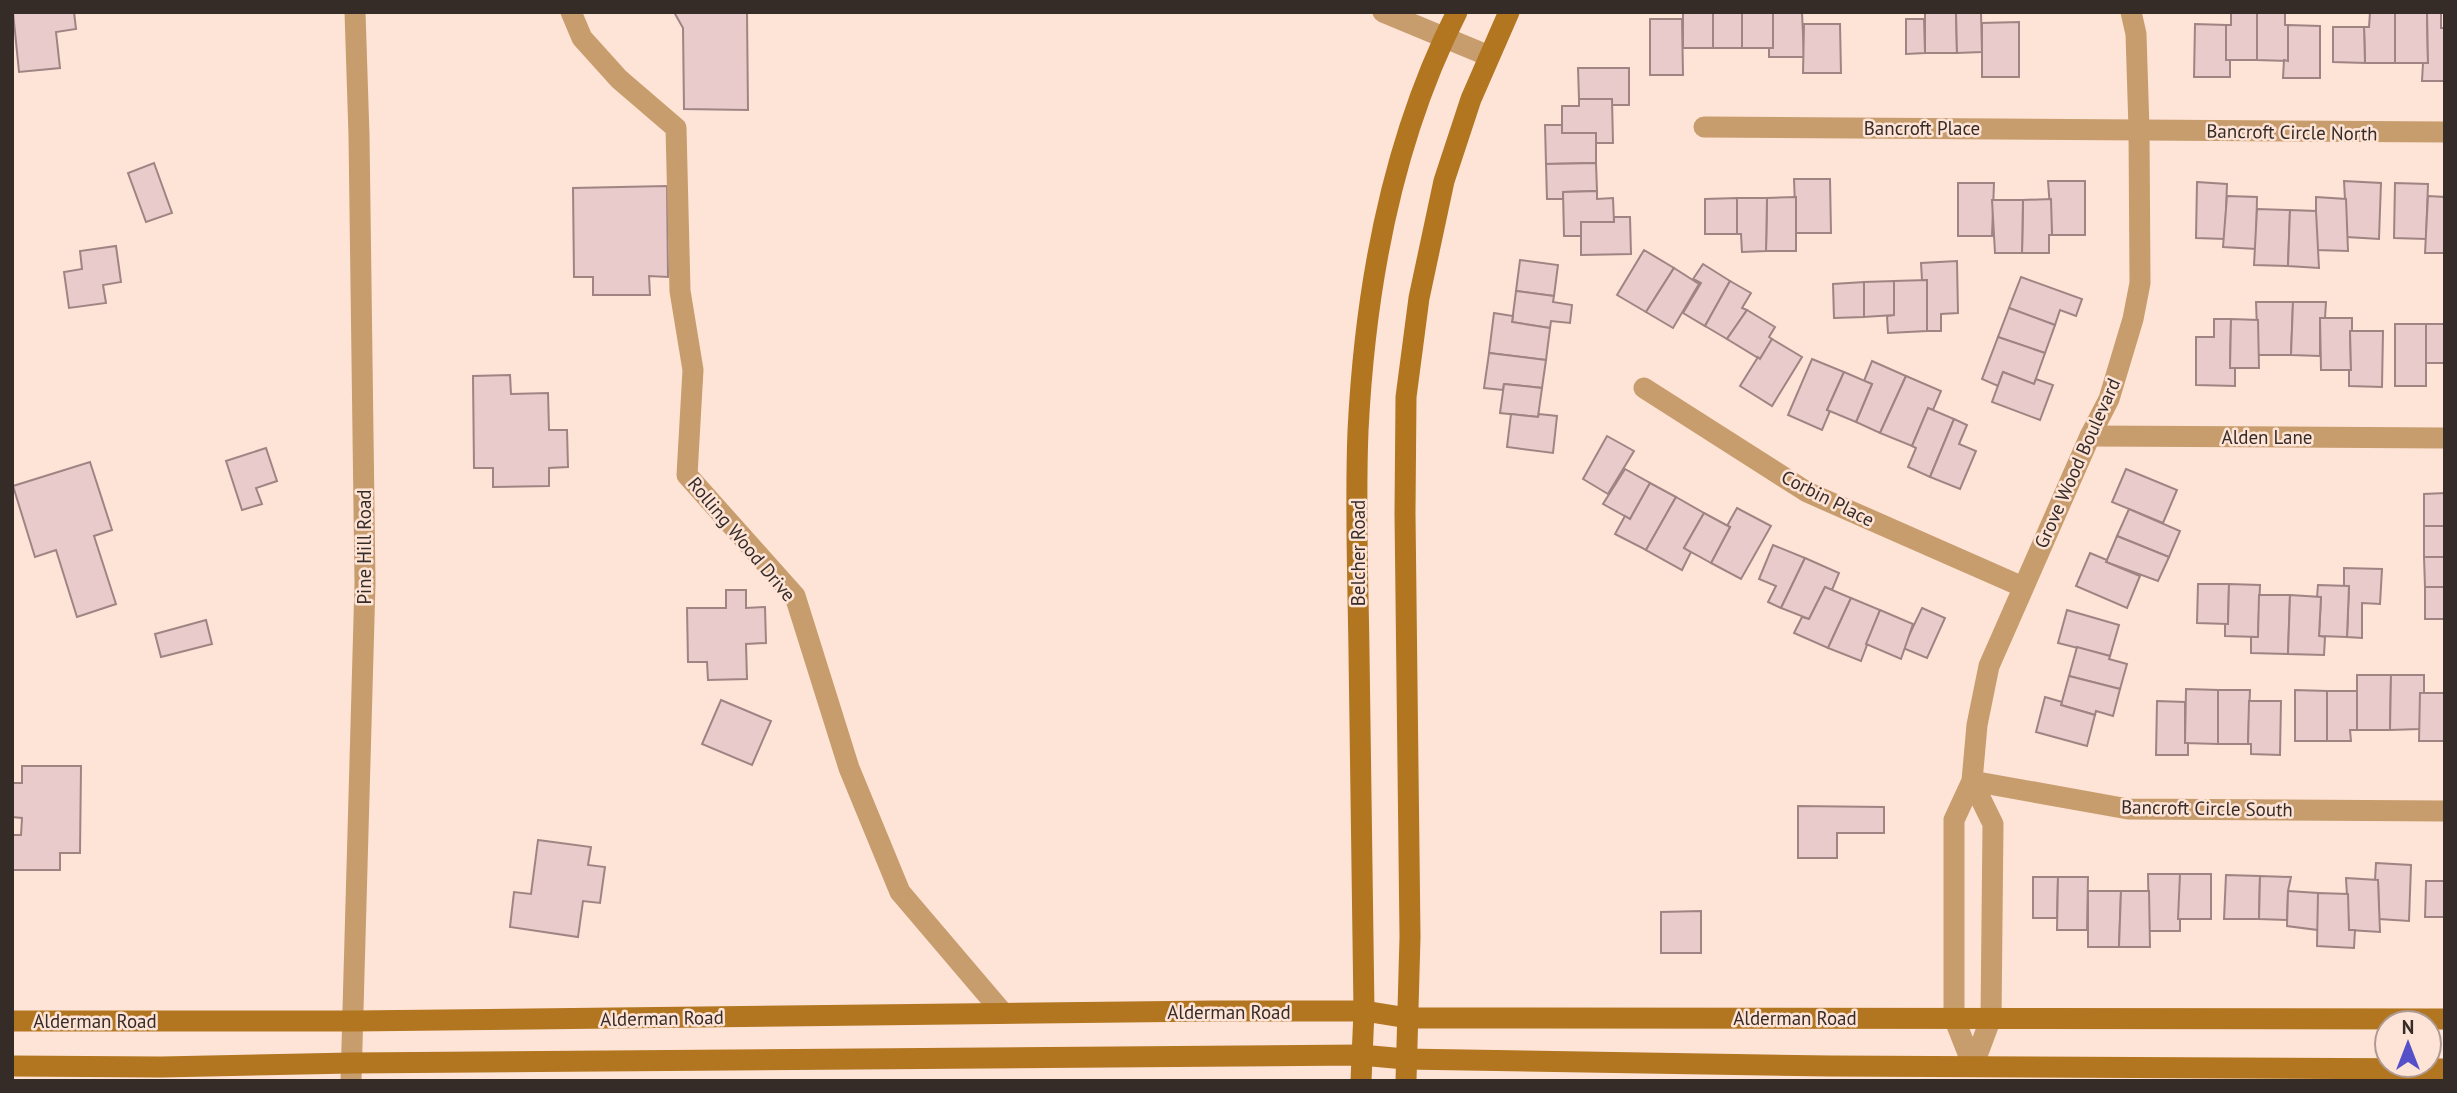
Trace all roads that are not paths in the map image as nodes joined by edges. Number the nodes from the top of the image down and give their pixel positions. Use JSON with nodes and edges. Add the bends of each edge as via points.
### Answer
{"nodes":[{"id":1,"x":355,"y":12,"type":"edge"},
{"id":2,"x":571,"y":12,"type":"edge"},
{"id":3,"x":1383,"y":12,"type":"edge"},
{"id":4,"x":1457,"y":12,"type":"edge"},
{"id":5,"x":1509,"y":12,"type":"edge"},
{"id":6,"x":2131,"y":12,"type":"edge"},
{"id":7,"x":1445,"y":36,"type":"junction"},
{"id":8,"x":1489,"y":56,"type":"junction"},
{"id":9,"x":1704,"y":127,"type":"dead end"},
{"id":10,"x":2139,"y":129,"type":"junction"},
{"id":11,"x":2445,"y":132,"type":"edge"},
{"id":12,"x":1644,"y":388,"type":"dead end"},
{"id":13,"x":2090,"y":436,"type":"junction"},
{"id":14,"x":2445,"y":438,"type":"edge"},
{"id":15,"x":2023,"y":587,"type":"junction"},
{"id":16,"x":1972,"y":781,"type":"junction"},
{"id":17,"x":2445,"y":811,"type":"edge"},
{"id":18,"x":1364,"y":1011,"type":"junction"},
{"id":19,"x":1003,"y":1013,"type":"junction"},
{"id":20,"x":1408,"y":1018,"type":"junction"},
{"id":21,"x":1954,"y":1018,"type":"junction"},
{"id":22,"x":1991,"y":1018,"type":"junction"},
{"id":23,"x":2445,"y":1019,"type":"edge"},
{"id":24,"x":12,"y":1021,"type":"edge"},
{"id":25,"x":354,"y":1021,"type":"junction"},
{"id":26,"x":1361,"y":1055,"type":"junction"},
{"id":27,"x":12,"y":1066,"type":"edge"},
{"id":28,"x":1973,"y":1066,"type":"junction"},
{"id":29,"x":2445,"y":1069,"type":"edge"},
{"id":30,"x":1406,"y":1070,"type":"edge"},
{"id":31,"x":351,"y":1072,"type":"edge"},
{"id":32,"x":1830,"y":1073,"type":"edge"},
{"id":33,"x":1362,"y":1081,"type":"edge"}],
"edges":[{"from":1,"to":25,"type":"street","name":"Pine Hill Road","via":[[365,583]]},
{"from":2,"to":19,"type":"street","name":"Rolling Wood Drive","via":[[582,38],[610,69],[676,128],[680,291],[693,370],[687,475],[795,596],[849,768],[900,892]]},
{"from":3,"to":7,"type":"street"},
{"from":4,"to":7,"type":"main road","name":"Belcher Road"},
{"from":5,"to":8,"type":"main road"},
{"from":6,"to":10,"type":"street","name":"Grove Wood Boulevard"},
{"from":7,"to":8,"type":"street"},
{"from":7,"to":18,"type":"main road","name":"Belcher Road","via":[[1403,151],[1366,335],[1357,521]]},
{"from":8,"to":20,"type":"main road","via":[[1444,181],[1419,298],[1406,397]]},
{"from":9,"to":10,"type":"street","name":"Bancroft Place"},
{"from":10,"to":11,"type":"street","name":"Bancroft Circle North"},
{"from":10,"to":13,"type":"street","name":"Grove Wood Boulevard","via":[[2140,283],[2109,399]]},
{"from":12,"to":15,"type":"street","name":"Corbin Place","via":[[1807,492]]},
{"from":13,"to":14,"type":"street","name":"Alden Lane"},
{"from":13,"to":15,"type":"street","name":"Grove Wood Boulevard"},
{"from":15,"to":16,"type":"street","name":"Grove Wood Boulevard","via":[[1989,666]]},
{"from":16,"to":17,"type":"street","name":"Bancroft Circle South","via":[[2128,809]]},
{"from":16,"to":21,"type":"street","name":"Grove Wood Boulevard","via":[[1954,820]]},
{"from":16,"to":22,"type":"street","via":[[1993,824]]},
{"from":18,"to":19,"type":"main road","name":"Alderman Road"},
{"from":18,"to":20,"type":"main road","name":"Alderman Road"},
{"from":18,"to":26,"type":"main road","name":"Belcher Road"},
{"from":19,"to":25,"type":"main road","name":"Alderman Road"},
{"from":20,"to":21,"type":"main road","name":"Alderman Road"},
{"from":20,"to":30,"type":"main road"},
{"from":21,"to":22,"type":"main road","name":"Alderman Road"},
{"from":21,"to":28,"type":"street","name":"Grove Wood Boulevard"},
{"from":22,"to":23,"type":"main road","name":"Alderman Road"},
{"from":22,"to":28,"type":"street"},
{"from":24,"to":25,"type":"main road","name":"Alderman Road"},
{"from":25,"to":31,"type":"street","name":"Pine Hill Road"},
{"from":26,"to":30,"type":"main road"},
{"from":26,"to":31,"type":"main road"},
{"from":26,"to":33,"type":"main road","name":"Belcher Road"},
{"from":27,"to":31,"type":"main road"},
{"from":28,"to":29,"type":"main road"},
{"from":28,"to":32,"type":"main road"},
{"from":30,"to":32,"type":"main road"}]}
